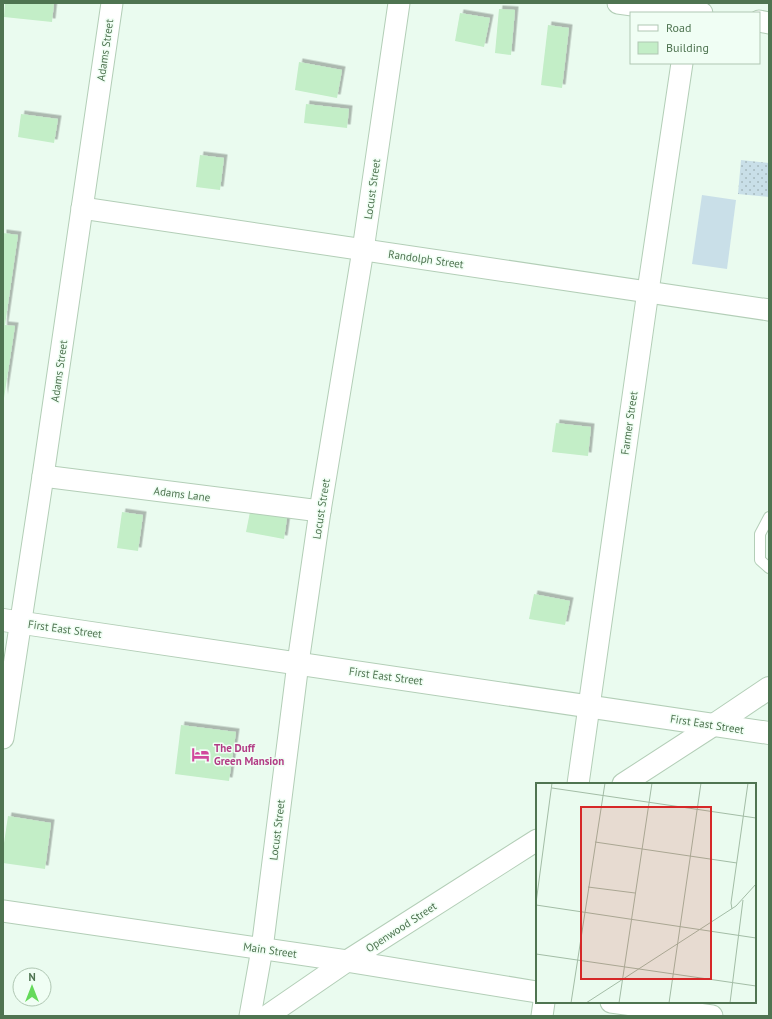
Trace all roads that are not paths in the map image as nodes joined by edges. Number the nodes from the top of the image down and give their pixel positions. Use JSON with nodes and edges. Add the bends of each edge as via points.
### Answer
{"nodes":[{"id":1,"x":112,"y":3,"type":"edge"},
{"id":2,"x":399,"y":3,"type":"edge"},
{"id":3,"x":618,"y":3,"type":"edge"},
{"id":4,"x":693,"y":10,"type":"edge"},
{"id":5,"x":682,"y":64,"type":"edge"},
{"id":6,"x":82,"y":208,"type":"junction"},
{"id":7,"x":363,"y":250,"type":"junction"},
{"id":8,"x":648,"y":291,"type":"junction"},
{"id":9,"x":769,"y":310,"type":"edge"},
{"id":10,"x":43,"y":476,"type":"junction"},
{"id":11,"x":320,"y":511,"type":"junction"},
{"id":12,"x":769,"y":517,"type":"edge"},
{"id":13,"x":769,"y":568,"type":"edge"},
{"id":14,"x":12,"y":622,"type":"edge"},
{"id":15,"x":298,"y":663,"type":"junction"},
{"id":16,"x":769,"y":688,"type":"edge"},
{"id":17,"x":590,"y":706,"type":"junction"},
{"id":18,"x":714,"y":725,"type":"junction"},
{"id":19,"x":769,"y":733,"type":"edge"},
{"id":20,"x":3,"y":738,"type":"edge"},
{"id":21,"x":578,"y":783,"type":"edge"},
{"id":22,"x":625,"y":783,"type":"edge"},
{"id":23,"x":536,"y":841,"type":"edge"},
{"id":24,"x":3,"y":911,"type":"edge"},
{"id":25,"x":262,"y":949,"type":"junction"},
{"id":26,"x":347,"y":961,"type":"junction"},
{"id":27,"x":536,"y":992,"type":"edge"},
{"id":28,"x":544,"y":1003,"type":"edge"},
{"id":29,"x":618,"y":1003,"type":"edge"},
{"id":30,"x":250,"y":1016,"type":"edge"},
{"id":31,"x":267,"y":1016,"type":"edge"},
{"id":32,"x":542,"y":1016,"type":"edge"},
{"id":33,"x":712,"y":1016,"type":"edge"}],
"edges":[{"from":1,"to":6,"type":"street","name":"Adams Street"},
{"from":2,"to":7,"type":"street","name":"Locust Street"},
{"from":3,"to":4,"type":"street","via":[[669,10]]},
{"from":5,"to":8,"type":"street","name":"Farmer Street"},
{"from":6,"to":7,"type":"street","name":"Randolph Street"},
{"from":6,"to":10,"type":"street","name":"Adams Street"},
{"from":7,"to":8,"type":"street","name":"Randolph Street"},
{"from":7,"to":11,"type":"street","name":"Locust Street"},
{"from":8,"to":9,"type":"street","name":"Randolph Street"},
{"from":8,"to":17,"type":"street","name":"Farmer Street"},
{"from":10,"to":11,"type":"street","name":"Adams Lane"},
{"from":10,"to":14,"type":"street","name":"Adams Street"},
{"from":11,"to":15,"type":"street","name":"Locust Street"},
{"from":12,"to":13,"type":"lane","via":[[760,534],[760,560]]},
{"from":14,"to":15,"type":"street","name":"First East Street"},
{"from":14,"to":20,"type":"street","name":"Adams Street"},
{"from":15,"to":17,"type":"street","name":"First East Street"},
{"from":15,"to":25,"type":"street","name":"Locust Street"},
{"from":16,"to":18,"type":"street"},
{"from":17,"to":18,"type":"street","name":"First East Street"},
{"from":17,"to":21,"type":"street","name":"Farmer Street"},
{"from":18,"to":19,"type":"street","name":"First East Street"},
{"from":18,"to":22,"type":"street"},
{"from":23,"to":26,"type":"street","name":"Openwood Street"},
{"from":24,"to":25,"type":"street","name":"Main Street"},
{"from":25,"to":26,"type":"street","name":"Main Street"},
{"from":25,"to":30,"type":"street","name":"Locust Street"},
{"from":26,"to":27,"type":"street","name":"Main Street"},
{"from":26,"to":31,"type":"street","name":"Openwood Street"},
{"from":28,"to":32,"type":"street"},
{"from":29,"to":33,"type":"street"}]}
